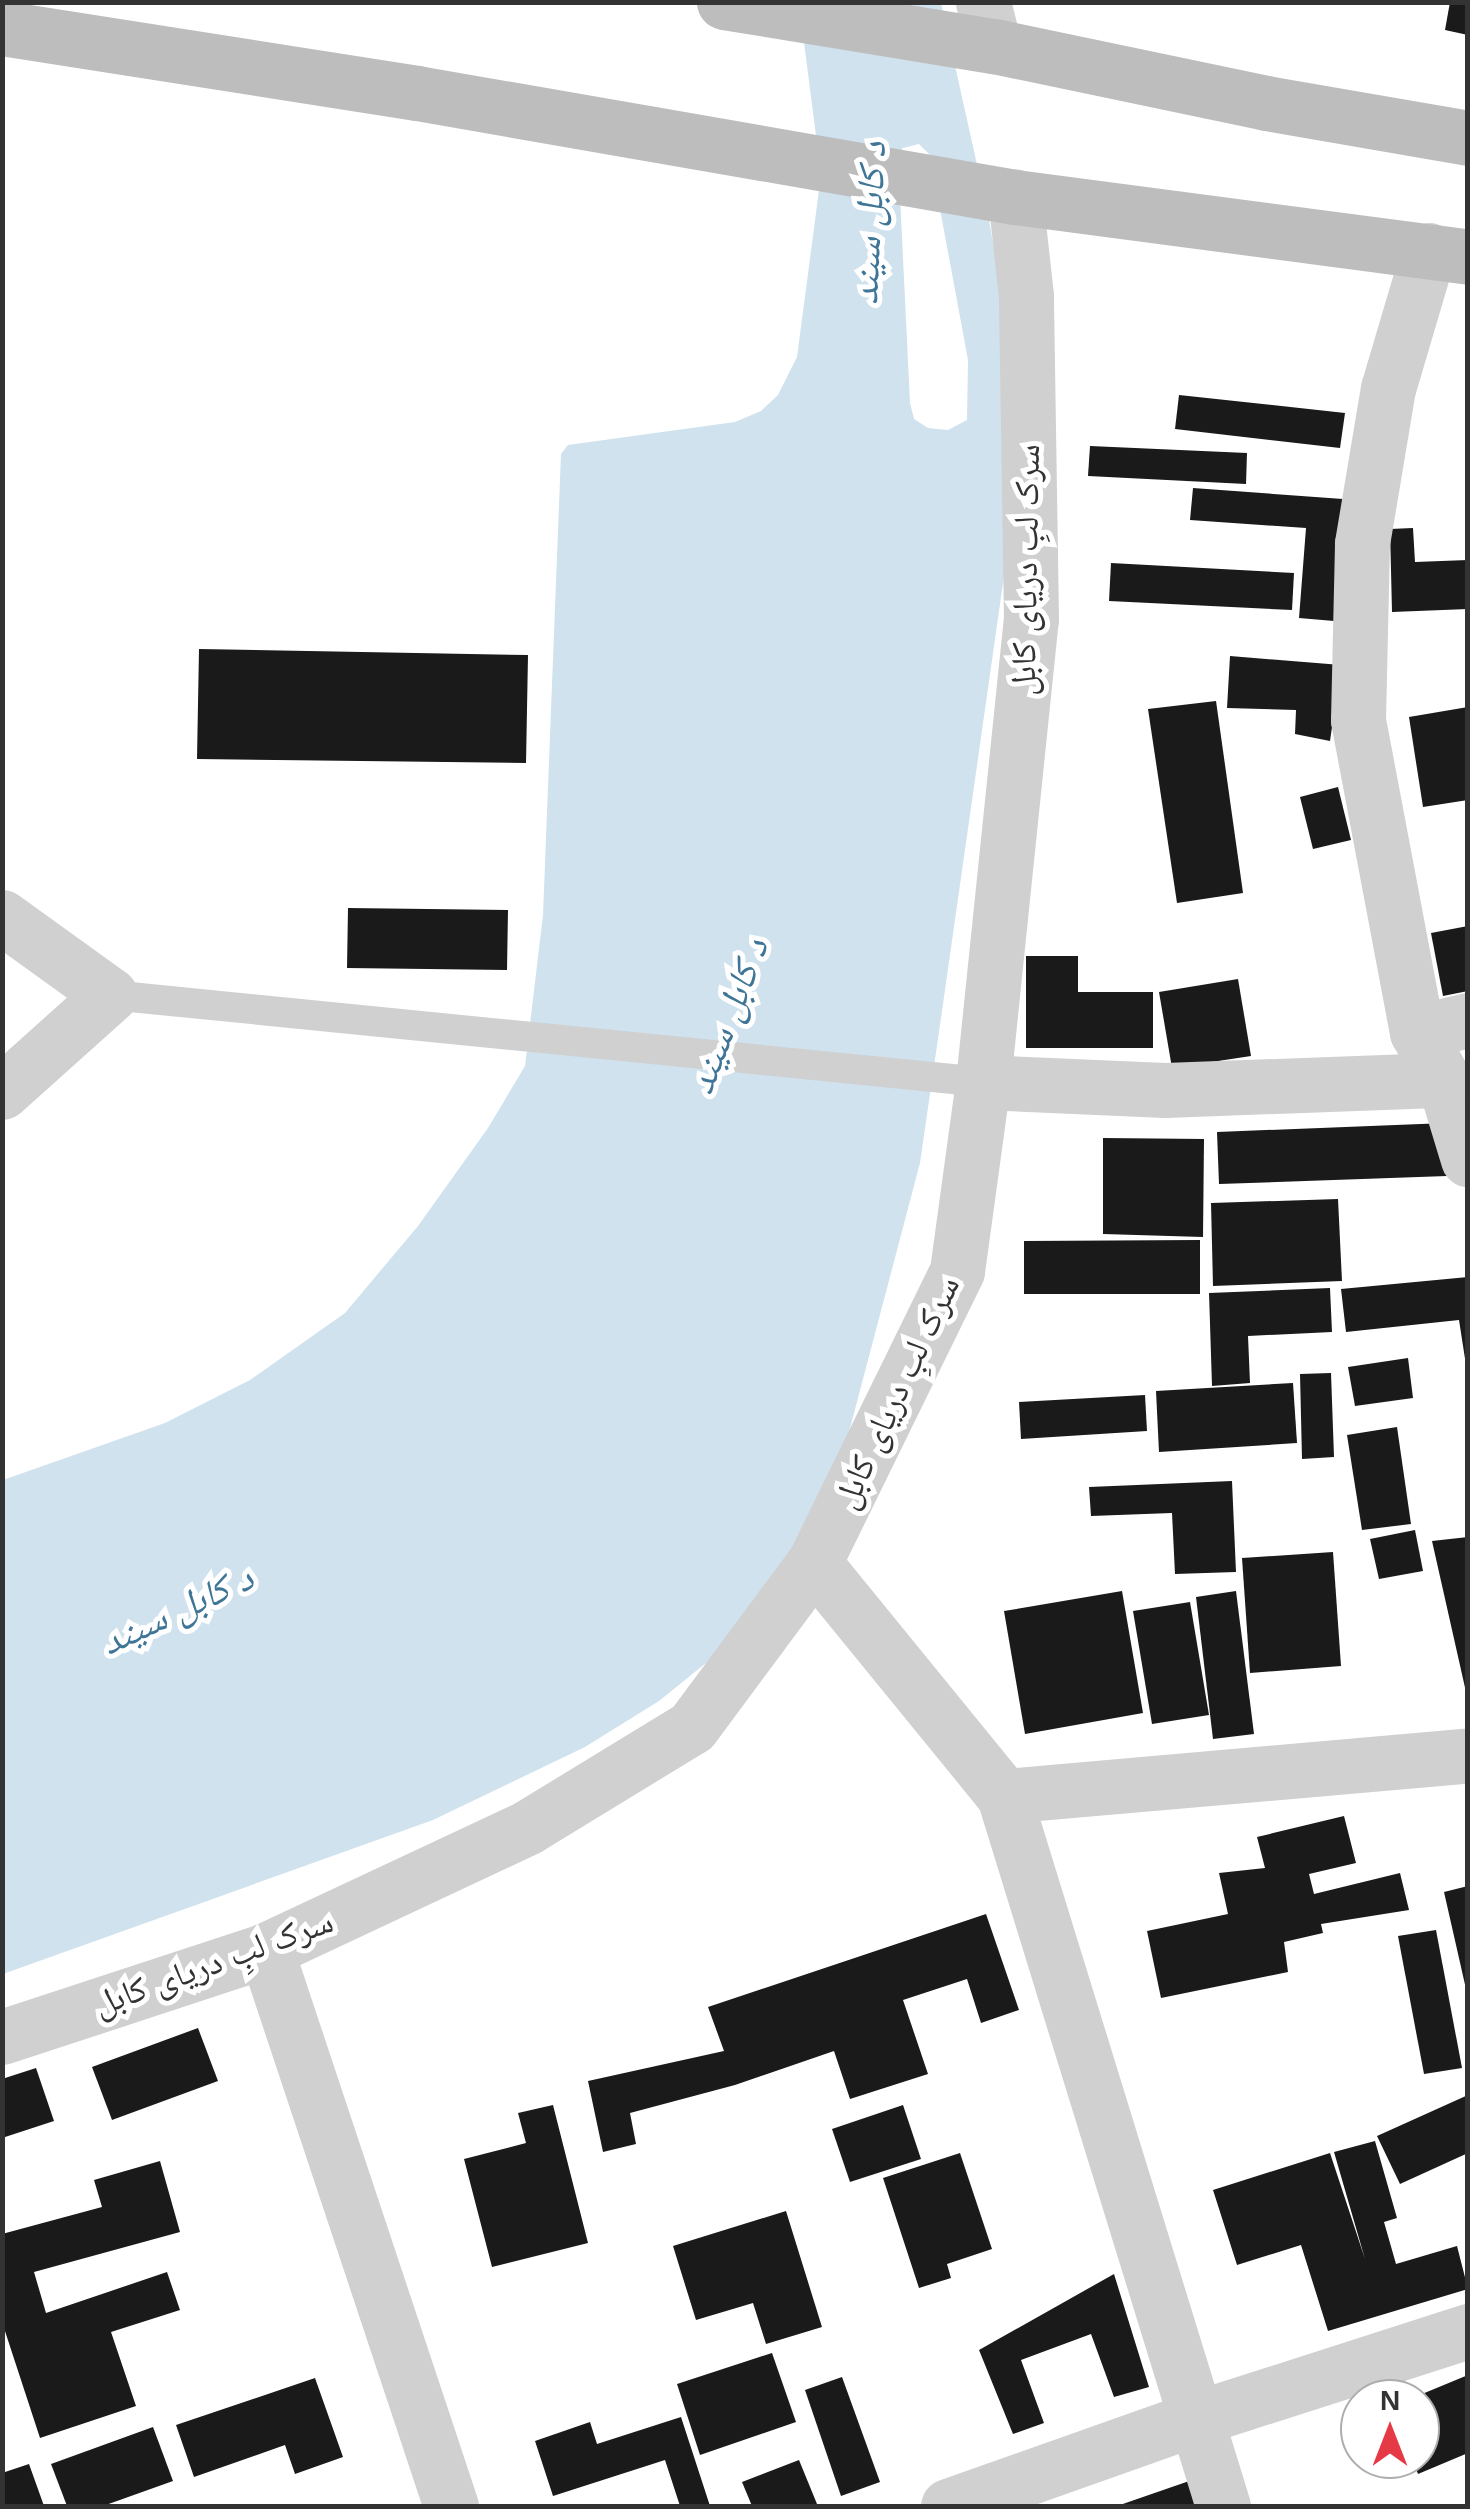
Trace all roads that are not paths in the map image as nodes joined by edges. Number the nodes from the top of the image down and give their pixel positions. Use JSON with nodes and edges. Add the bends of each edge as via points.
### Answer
{"nodes":[{"id":1,"x":724,"y":2,"type":"edge"},
{"id":2,"x":2,"y":28,"type":"edge"},
{"id":3,"x":984,"y":31,"type":"edge"},
{"id":4,"x":1468,"y":138,"type":"edge"},
{"id":5,"x":1007,"y":195,"type":"junction"},
{"id":6,"x":1448,"y":253,"type":"edge"},
{"id":7,"x":2,"y":917,"type":"edge"},
{"id":8,"x":110,"y":995,"type":"junction"},
{"id":9,"x":1442,"y":1026,"type":"edge"},
{"id":10,"x":960,"y":1078,"type":"junction"},
{"id":11,"x":1444,"y":1080,"type":"junction"},
{"id":12,"x":2,"y":1092,"type":"edge"},
{"id":13,"x":1468,"y":1160,"type":"edge"},
{"id":14,"x":814,"y":1563,"type":"junction"},
{"id":15,"x":1468,"y":1754,"type":"edge"},
{"id":16,"x":1004,"y":1796,"type":"junction"},
{"id":17,"x":266,"y":1950,"type":"junction"},
{"id":18,"x":2,"y":2037,"type":"edge"},
{"id":19,"x":1468,"y":2331,"type":"edge"},
{"id":20,"x":1194,"y":2419,"type":"junction"},
{"id":21,"x":451,"y":2506,"type":"edge"},
{"id":22,"x":948,"y":2506,"type":"edge"},
{"id":23,"x":1223,"y":2506,"type":"edge"}],
"edges":[{"from":1,"to":3,"type":"main road"},
{"from":2,"to":5,"type":"main road"},
{"from":3,"to":4,"type":"main road","via":[[1266,103]]},
{"from":5,"to":6,"type":"main road"},
{"from":5,"to":10,"type":"street","name":"سرک لبِ دریای کابل","via":[[1026,296],[1032,619]]},
{"from":6,"to":9,"type":"street","via":[[1388,388],[1362,544],[1358,720]]},
{"from":7,"to":8,"type":"street"},
{"from":8,"to":10,"type":"lane"},
{"from":8,"to":12,"type":"street"},
{"from":9,"to":11,"type":"street"},
{"from":10,"to":11,"type":"street","via":[[1165,1090]]},
{"from":10,"to":14,"type":"street","name":"سرک لبِ دریای کابل","via":[[957,1272]]},
{"from":11,"to":13,"type":"street"},
{"from":14,"to":16,"type":"street"},
{"from":14,"to":17,"type":"street","name":"سرک لبِ دریای کابل","via":[[692,1727],[528,1827]]},
{"from":15,"to":16,"type":"street"},
{"from":16,"to":20,"type":"street"},
{"from":17,"to":18,"type":"street","name":"سرک لبِ دریای کابل"},
{"from":17,"to":21,"type":"street"},
{"from":19,"to":20,"type":"street"},
{"from":20,"to":22,"type":"street"},
{"from":20,"to":23,"type":"street"}]}
